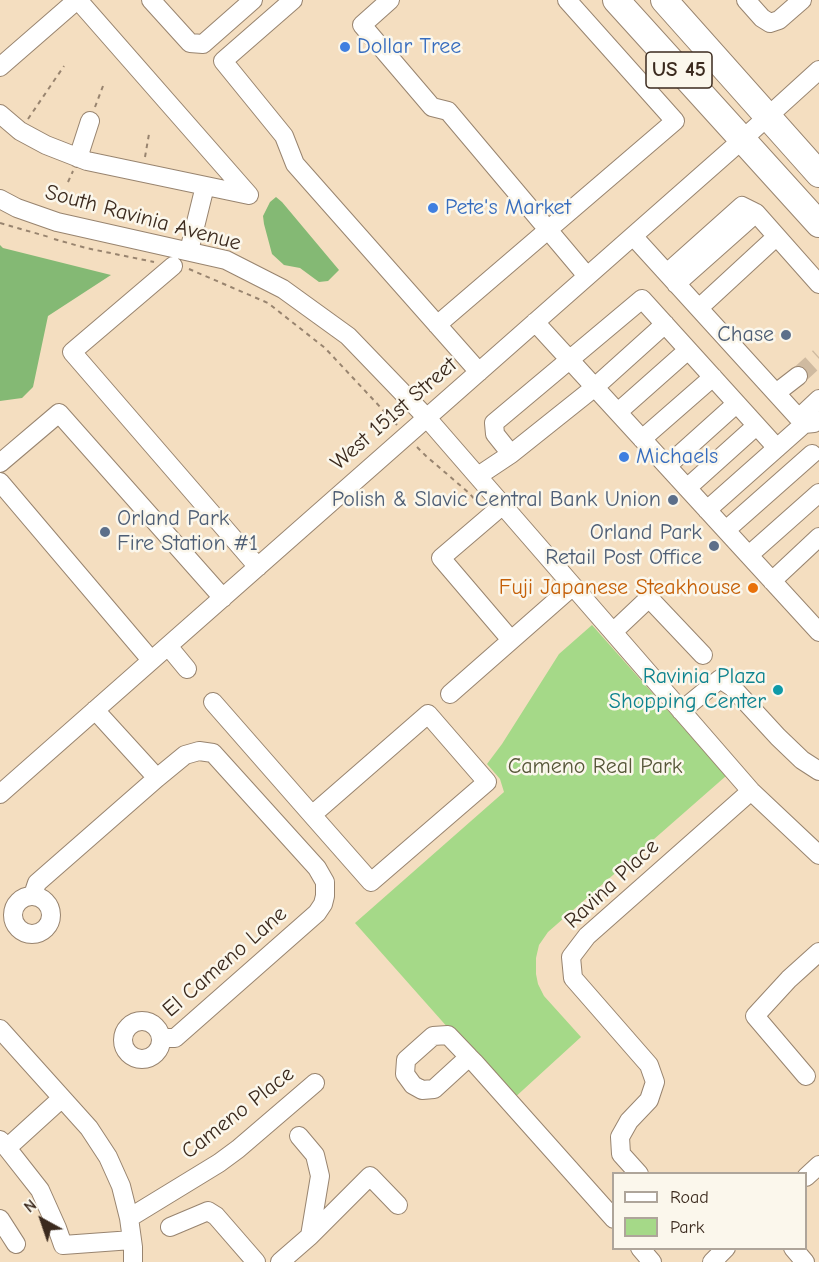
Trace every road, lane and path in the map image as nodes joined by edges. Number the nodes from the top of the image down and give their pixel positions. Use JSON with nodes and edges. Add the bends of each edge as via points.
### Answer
{"nodes":[{"id":1,"x":77,"y":0,"type":"edge"},
{"id":2,"x":151,"y":0,"type":"edge"},
{"id":3,"x":254,"y":0,"type":"edge"},
{"id":4,"x":293,"y":0,"type":"edge"},
{"id":5,"x":390,"y":0,"type":"edge"},
{"id":6,"x":567,"y":0,"type":"edge"},
{"id":7,"x":616,"y":0,"type":"edge"},
{"id":8,"x":663,"y":0,"type":"edge"},
{"id":9,"x":746,"y":0,"type":"edge"},
{"id":10,"x":802,"y":0,"type":"edge"},
{"id":11,"x":64,"y":66,"type":"dead end"},
{"id":12,"x":0,"y":67,"type":"edge"},
{"id":13,"x":819,"y":70,"type":"edge"},
{"id":14,"x":103,"y":86,"type":"dead end"},
{"id":15,"x":0,"y":114,"type":"edge"},
{"id":16,"x":767,"y":116,"type":"junction"},
{"id":17,"x":90,"y":121,"type":"joint"},
{"id":18,"x":20,"y":131,"type":"junction"},
{"id":19,"x":149,"y":134,"type":"dead end"},
{"id":20,"x":743,"y":139,"type":"junction"},
{"id":21,"x":78,"y":158,"type":"junction"},
{"id":22,"x":142,"y":172,"type":"junction"},
{"id":23,"x":819,"y":174,"type":"edge"},
{"id":24,"x":205,"y":186,"type":"junction"},
{"id":25,"x":0,"y":200,"type":"edge"},
{"id":26,"x":0,"y":223,"type":"edge"},
{"id":27,"x":819,"y":224,"type":"edge"},
{"id":28,"x":548,"y":230,"type":"junction"},
{"id":29,"x":633,"y":236,"type":"junction"},
{"id":30,"x":776,"y":237,"type":"junction"},
{"id":31,"x":189,"y":251,"type":"junction"},
{"id":32,"x":173,"y":266,"type":"junction"},
{"id":33,"x":587,"y":276,"type":"junction"},
{"id":34,"x":671,"y":278,"type":"junction"},
{"id":35,"x":819,"y":284,"type":"edge"},
{"id":36,"x":699,"y":308,"type":"junction"},
{"id":37,"x":536,"y":322,"type":"junction"},
{"id":38,"x":665,"y":324,"type":"junction"},
{"id":39,"x":437,"y":325,"type":"junction"},
{"id":40,"x":688,"y":350,"type":"junction"},
{"id":41,"x":570,"y":360,"type":"junction"},
{"id":42,"x":478,"y":372,"type":"junction"},
{"id":43,"x":798,"y":376,"type":"tunnel mouth"},
{"id":44,"x":712,"y":377,"type":"junction"},
{"id":45,"x":595,"y":387,"type":"junction"},
{"id":46,"x":776,"y":393,"type":"junction"},
{"id":47,"x":819,"y":399,"type":"edge"},
{"id":48,"x":736,"y":404,"type":"junction"},
{"id":49,"x":385,"y":411,"type":"dead end"},
{"id":50,"x":618,"y":412,"type":"junction"},
{"id":51,"x":427,"y":418,"type":"junction"},
{"id":52,"x":806,"y":425,"type":"edge"},
{"id":53,"x":756,"y":426,"type":"junction"},
{"id":54,"x":642,"y":439,"type":"junction"},
{"id":55,"x":777,"y":448,"type":"junction"},
{"id":56,"x":511,"y":454,"type":"junction"},
{"id":57,"x":816,"y":458,"type":"edge"},
{"id":58,"x":0,"y":463,"type":"edge"},
{"id":59,"x":667,"y":466,"type":"junction"},
{"id":60,"x":478,"y":476,"type":"junction"},
{"id":61,"x":0,"y":482,"type":"edge"},
{"id":62,"x":687,"y":488,"type":"junction"},
{"id":63,"x":819,"y":493,"type":"edge"},
{"id":64,"x":502,"y":505,"type":"junction"},
{"id":65,"x":708,"y":510,"type":"junction"},
{"id":66,"x":726,"y":530,"type":"junction"},
{"id":67,"x":819,"y":537,"type":"edge"},
{"id":68,"x":749,"y":555,"type":"junction"},
{"id":69,"x":258,"y":567,"type":"junction"},
{"id":70,"x":772,"y":581,"type":"junction"},
{"id":71,"x":573,"y":586,"type":"junction"},
{"id":72,"x":222,"y":598,"type":"junction"},
{"id":73,"x":613,"y":632,"type":"junction"},
{"id":74,"x":819,"y":632,"type":"edge"},
{"id":75,"x":511,"y":640,"type":"junction"},
{"id":76,"x":168,"y":646,"type":"junction"},
{"id":77,"x":702,"y":654,"type":"dead end"},
{"id":78,"x":152,"y":660,"type":"junction"},
{"id":79,"x":188,"y":669,"type":"dead end"},
{"id":80,"x":450,"y":694,"type":"dead end"},
{"id":81,"x":213,"y":702,"type":"dead end"},
{"id":82,"x":95,"y":710,"type":"junction"},
{"id":83,"x":681,"y":711,"type":"junction"},
{"id":84,"x":819,"y":771,"type":"edge"},
{"id":85,"x":157,"y":778,"type":"junction"},
{"id":86,"x":751,"y":791,"type":"junction"},
{"id":87,"x":0,"y":794,"type":"edge"},
{"id":88,"x":312,"y":815,"type":"junction"},
{"id":89,"x":819,"y":855,"type":"edge"},
{"id":90,"x":33,"y":895,"type":"dead end"},
{"id":91,"x":819,"y":952,"type":"edge"},
{"id":92,"x":0,"y":1029,"type":"edge"},
{"id":93,"x":162,"y":1038,"type":"dead end"},
{"id":94,"x":469,"y":1057,"type":"dead end"},
{"id":95,"x":806,"y":1076,"type":"dead end"},
{"id":96,"x":315,"y":1083,"type":"dead end"},
{"id":97,"x":62,"y":1098,"type":"junction"},
{"id":98,"x":299,"y":1136,"type":"dead end"},
{"id":99,"x":3,"y":1144,"type":"edge"},
{"id":100,"x":819,"y":1165,"type":"edge"},
{"id":101,"x":638,"y":1172,"type":"edge"},
{"id":102,"x":807,"y":1176,"type":"edge"},
{"id":103,"x":398,"y":1205,"type":"dead end"},
{"id":104,"x":612,"y":1217,"type":"edge"},
{"id":105,"x":129,"y":1218,"type":"junction"},
{"id":106,"x":0,"y":1219,"type":"edge"},
{"id":107,"x":170,"y":1227,"type":"dead end"},
{"id":108,"x":310,"y":1236,"type":"junction"},
{"id":109,"x":132,"y":1240,"type":"junction"},
{"id":110,"x":16,"y":1244,"type":"dead end"},
{"id":111,"x":642,"y":1250,"type":"edge"},
{"id":112,"x":795,"y":1250,"type":"edge"},
{"id":113,"x":61,"y":1254,"type":"edge"},
{"id":114,"x":133,"y":1262,"type":"edge"},
{"id":115,"x":256,"y":1262,"type":"edge"},
{"id":116,"x":280,"y":1262,"type":"edge"},
{"id":117,"x":652,"y":1262,"type":"edge"},
{"id":118,"x":805,"y":1262,"type":"edge"}],
"edges":[{"from":1,"to":12,"type":"street"},
{"from":1,"to":24,"type":"street","via":[[249,195]]},
{"from":2,"to":3,"type":"street","via":[[190,43],[203,44]]},
{"from":4,"to":39,"type":"street","via":[[223,61],[284,136],[295,164]]},
{"from":5,"to":28,"type":"street","via":[[362,25],[432,107],[448,111]]},
{"from":6,"to":28,"type":"street","via":[[675,121]]},
{"from":7,"to":20,"type":"highway","number":"US 45"},
{"from":8,"to":16,"type":"highway","number":"US 45"},
{"from":9,"to":10,"type":"street","via":[[770,23]]},
{"from":11,"to":18,"type":"path"},
{"from":13,"to":16,"type":"street","name":"West 151st Street"},
{"from":14,"to":17,"type":"path"},
{"from":15,"to":18,"type":"street"},
{"from":16,"to":20,"type":"street","name":"West 151st Street"},
{"from":16,"to":23,"type":"highway","number":"US 45"},
{"from":17,"to":21,"type":"street"},
{"from":18,"to":21,"type":"street"},
{"from":19,"to":22,"type":"path"},
{"from":20,"to":27,"type":"highway","number":"US 45"},
{"from":20,"to":29,"type":"street","name":"West 151st Street"},
{"from":21,"to":22,"type":"street"},
{"from":22,"to":24,"type":"street"},
{"from":24,"to":31,"type":"street"},
{"from":25,"to":31,"type":"street","name":"South Ravinia Avenue","via":[[57,222]]},
{"from":26,"to":32,"type":"path","via":[[86,249]]},
{"from":28,"to":33,"type":"street"},
{"from":28,"to":39,"type":"street"},
{"from":29,"to":33,"type":"street","name":"West 151st Street"},
{"from":29,"to":34,"type":"street"},
{"from":30,"to":34,"type":"street","via":[[756,213],[741,206]]},
{"from":30,"to":35,"type":"street"},
{"from":30,"to":36,"type":"street"},
{"from":31,"to":51,"type":"street","name":"South Ravinia Avenue","via":[[226,260],[283,289],[348,336]]},
{"from":32,"to":49,"type":"path","via":[[268,303],[325,348]]},
{"from":32,"to":69,"type":"street","via":[[72,352]]},
{"from":33,"to":37,"type":"street","name":"West 151st Street"},
{"from":34,"to":36,"type":"street"},
{"from":36,"to":46,"type":"street"},
{"from":37,"to":41,"type":"street"},
{"from":37,"to":42,"type":"street","name":"West 151st Street"},
{"from":38,"to":40,"type":"street"},
{"from":38,"to":41,"type":"street","via":[[642,298]]},
{"from":38,"to":45,"type":"street"},
{"from":39,"to":42,"type":"street"},
{"from":40,"to":44,"type":"street"},
{"from":40,"to":50,"type":"street"},
{"from":41,"to":45,"type":"street"},
{"from":41,"to":56,"type":"street","via":[[494,423],[495,434]]},
{"from":42,"to":51,"type":"street","name":"West 151st Street"},
{"from":43,"to":46,"type":"street"},
{"from":44,"to":48,"type":"street"},
{"from":44,"to":54,"type":"street"},
{"from":45,"to":50,"type":"street"},
{"from":45,"to":56,"type":"street"},
{"from":46,"to":52,"type":"street"},
{"from":47,"to":52,"type":"street","via":[[803,414]]},
{"from":48,"to":53,"type":"street"},
{"from":48,"to":59,"type":"street"},
{"from":50,"to":54,"type":"street"},
{"from":51,"to":60,"type":"street","name":"South Ravinia Avenue"},
{"from":51,"to":69,"type":"street","name":"West 151st Street"},
{"from":52,"to":55,"type":"street"},
{"from":52,"to":57,"type":"street"},
{"from":53,"to":55,"type":"street"},
{"from":53,"to":62,"type":"street"},
{"from":54,"to":59,"type":"street"},
{"from":55,"to":65,"type":"street"},
{"from":56,"to":60,"type":"street"},
{"from":57,"to":66,"type":"street"},
{"from":58,"to":72,"type":"street","via":[[59,413]]},
{"from":59,"to":62,"type":"street"},
{"from":60,"to":64,"type":"street","name":"South Ravinia Avenue"},
{"from":61,"to":78,"type":"street"},
{"from":62,"to":65,"type":"street"},
{"from":63,"to":68,"type":"street"},
{"from":64,"to":71,"type":"street","name":"South Ravinia Avenue"},
{"from":64,"to":75,"type":"street","via":[[441,558]]},
{"from":65,"to":66,"type":"street"},
{"from":66,"to":68,"type":"street"},
{"from":67,"to":70,"type":"street"},
{"from":68,"to":70,"type":"street"},
{"from":69,"to":72,"type":"street","name":"West 151st Street"},
{"from":70,"to":74,"type":"street"},
{"from":71,"to":73,"type":"street","name":"South Ravinia Avenue"},
{"from":71,"to":75,"type":"street"},
{"from":72,"to":76,"type":"street","name":"West 151st Street"},
{"from":73,"to":77,"type":"street","via":[[649,598]]},
{"from":73,"to":83,"type":"street","name":"South Ravinia Avenue"},
{"from":75,"to":80,"type":"street"},
{"from":76,"to":78,"type":"street","name":"West 151st Street"},
{"from":76,"to":79,"type":"street"},
{"from":78,"to":82,"type":"street","name":"West 151st Street"},
{"from":81,"to":88,"type":"street"},
{"from":82,"to":85,"type":"street"},
{"from":82,"to":87,"type":"street","name":"West 151st Street"},
{"from":83,"to":84,"type":"street","via":[[720,679],[802,760]]},
{"from":83,"to":86,"type":"street","name":"South Ravinia Avenue"},
{"from":85,"to":90,"type":"street","via":[[38,883]]},
{"from":85,"to":93,"type":"street","name":"El Cameno Lane","via":[[185,755],[213,753],[317,868],[325,882],[325,896],[317,914],[175,1038]]},
{"from":86,"to":89,"type":"street","name":"South Ravinia Avenue"},
{"from":86,"to":101,"type":"street","name":"Ravina Place","via":[[587,936],[571,957],[573,978],[649,1065],[655,1082],[649,1100],[620,1137],[621,1154]]},
{"from":88,"to":88,"type":"street","via":[[371,882],[487,782],[428,714]]},
{"from":91,"to":95,"type":"street","via":[[755,1016]]},
{"from":92,"to":97,"type":"street"},
{"from":94,"to":104,"type":"street"},
{"from":96,"to":105,"type":"street","name":"Cameno Place","via":[[219,1163]]},
{"from":97,"to":99,"type":"street"},
{"from":97,"to":105,"type":"street","via":[[108,1157]]},
{"from":98,"to":108,"type":"street","via":[[315,1155],[320,1176]]},
{"from":99,"to":113,"type":"street","via":[[40,1190],[57,1228]]},
{"from":100,"to":102,"type":"street"},
{"from":103,"to":108,"type":"street","via":[[370,1176]]},
{"from":105,"to":109,"type":"street"},
{"from":106,"to":110,"type":"street"},
{"from":107,"to":115,"type":"street","via":[[208,1211]]},
{"from":108,"to":116,"type":"street"},
{"from":109,"to":113,"type":"street"},
{"from":109,"to":114,"type":"street"},
{"from":111,"to":117,"type":"street"},
{"from":112,"to":118,"type":"street"}]}
